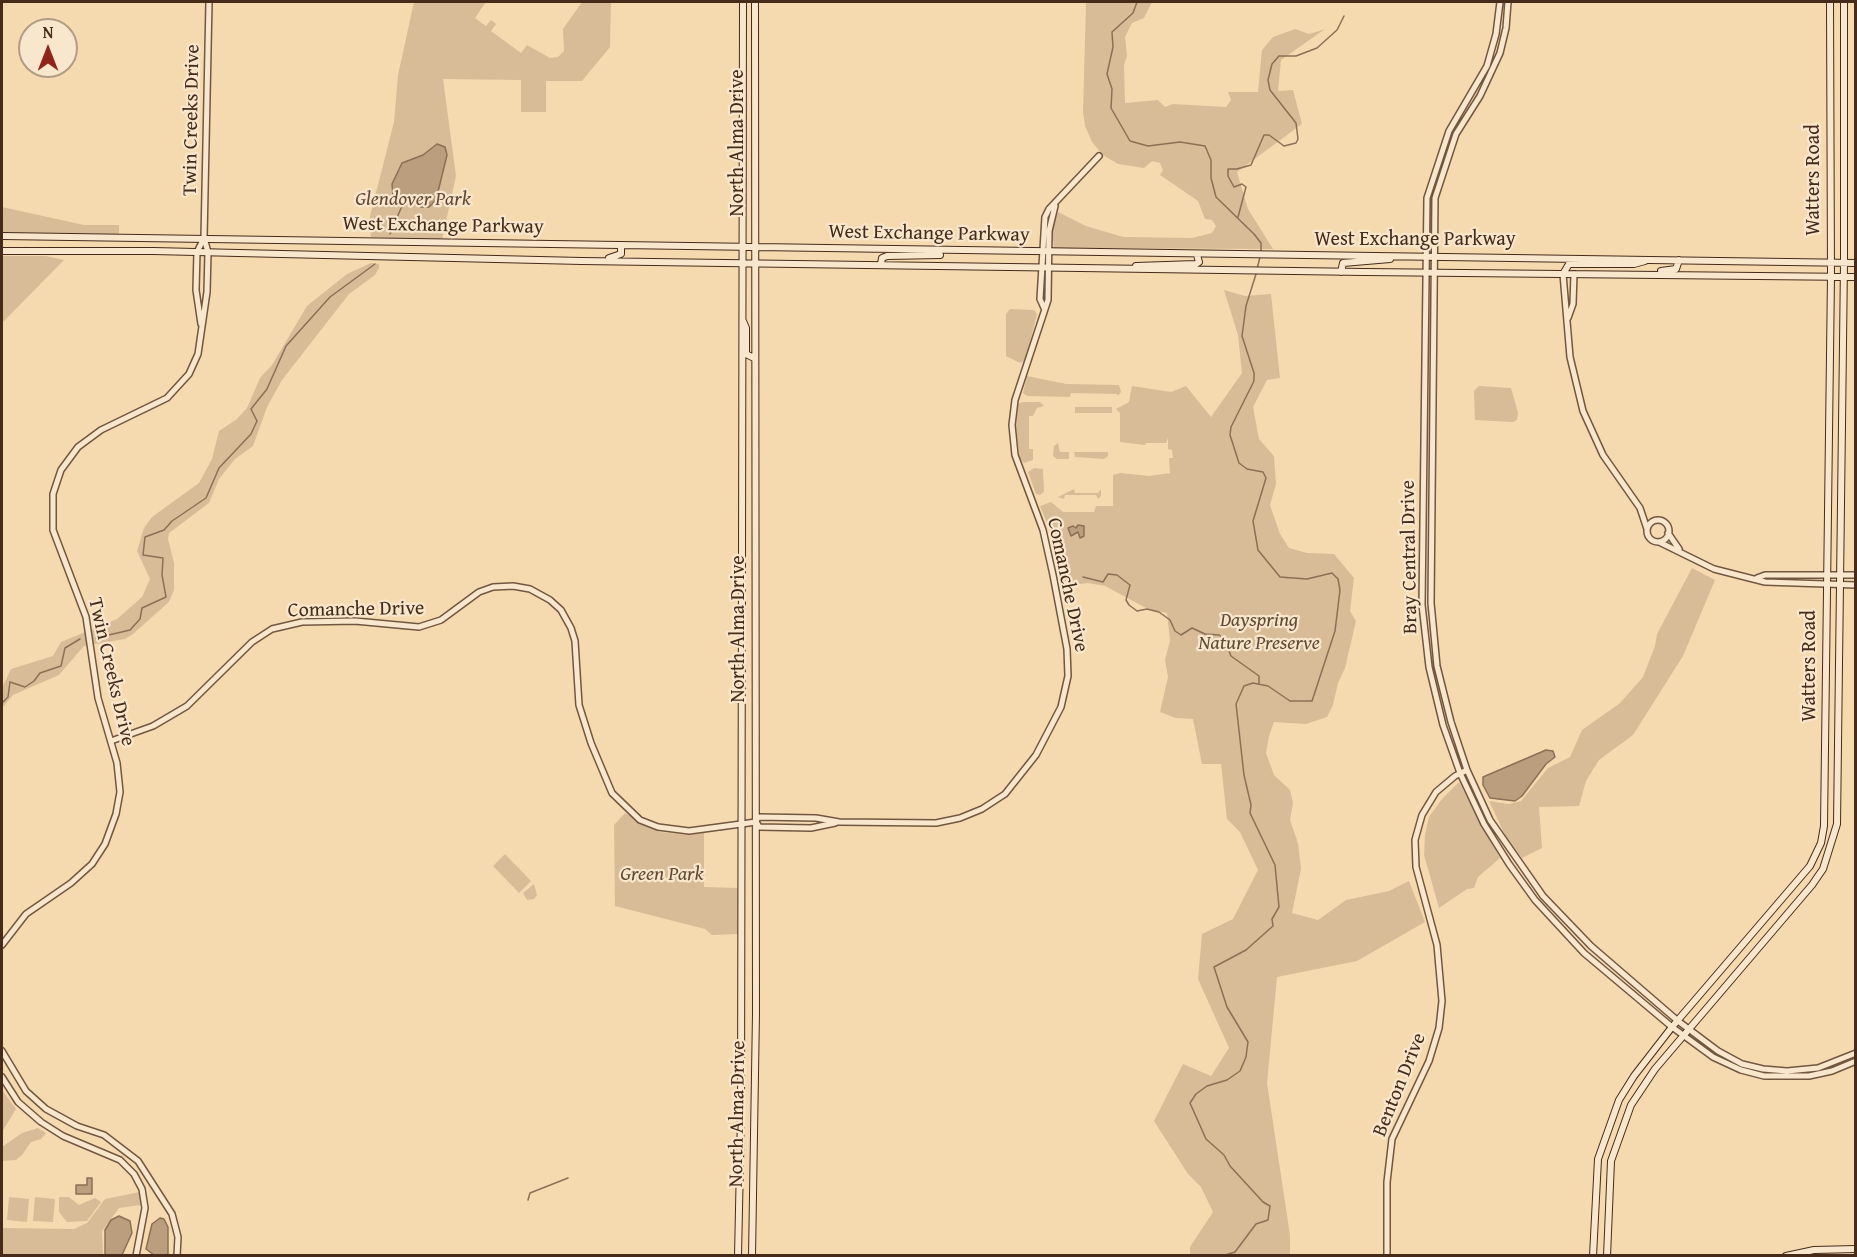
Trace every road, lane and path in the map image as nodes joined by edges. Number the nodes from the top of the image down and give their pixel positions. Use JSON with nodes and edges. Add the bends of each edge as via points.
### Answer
{"nodes":[{"id":1,"x":209,"y":2,"type":"edge"},
{"id":2,"x":743,"y":2,"type":"edge"},
{"id":3,"x":755,"y":2,"type":"edge"},
{"id":4,"x":1500,"y":2,"type":"edge"},
{"id":5,"x":1508,"y":2,"type":"edge"},
{"id":6,"x":1830,"y":2,"type":"edge"},
{"id":7,"x":1844,"y":2,"type":"edge"},
{"id":8,"x":743,"y":138,"type":"junction"},
{"id":9,"x":754,"y":138,"type":"junction"},
{"id":10,"x":1098,"y":156,"type":"dead end"},
{"id":11,"x":2,"y":236,"type":"edge"},
{"id":12,"x":64,"y":237,"type":"junction"},
{"id":13,"x":204,"y":238,"type":"junction"},
{"id":14,"x":453,"y":243,"type":"junction"},
{"id":15,"x":621,"y":246,"type":"junction"},
{"id":16,"x":755,"y":247,"type":"junction"},
{"id":17,"x":742,"y":248,"type":"junction"},
{"id":18,"x":2,"y":251,"type":"edge"},
{"id":19,"x":64,"y":251,"type":"junction"},
{"id":20,"x":962,"y":251,"type":"junction"},
{"id":21,"x":197,"y":252,"type":"junction"},
{"id":22,"x":208,"y":252,"type":"junction"},
{"id":23,"x":1045,"y":252,"type":"junction"},
{"id":24,"x":1197,"y":255,"type":"junction"},
{"id":25,"x":1399,"y":256,"type":"junction"},
{"id":26,"x":1425,"y":256,"type":"junction"},
{"id":27,"x":1433,"y":256,"type":"junction"},
{"id":28,"x":453,"y":259,"type":"junction"},
{"id":29,"x":1651,"y":259,"type":"junction"},
{"id":30,"x":1679,"y":260,"type":"junction"},
{"id":31,"x":570,"y":261,"type":"junction"},
{"id":32,"x":742,"y":262,"type":"junction"},
{"id":33,"x":755,"y":262,"type":"junction"},
{"id":34,"x":1832,"y":263,"type":"junction"},
{"id":35,"x":1844,"y":263,"type":"junction"},
{"id":36,"x":1856,"y":263,"type":"edge"},
{"id":37,"x":881,"y":264,"type":"junction"},
{"id":38,"x":1044,"y":267,"type":"junction"},
{"id":39,"x":1130,"y":269,"type":"junction"},
{"id":40,"x":1341,"y":272,"type":"junction"},
{"id":41,"x":1425,"y":273,"type":"junction"},
{"id":42,"x":1433,"y":273,"type":"junction"},
{"id":43,"x":1563,"y":274,"type":"junction"},
{"id":44,"x":1574,"y":274,"type":"junction"},
{"id":45,"x":1625,"y":274,"type":"junction"},
{"id":46,"x":1832,"y":276,"type":"junction"},
{"id":47,"x":1844,"y":277,"type":"junction"},
{"id":48,"x":1856,"y":277,"type":"edge"},
{"id":49,"x":741,"y":318,"type":"junction"},
{"id":50,"x":1568,"y":318,"type":"junction"},
{"id":51,"x":202,"y":326,"type":"junction"},
{"id":52,"x":754,"y":358,"type":"junction"},
{"id":53,"x":1640,"y":508,"type":"junction"},
{"id":54,"x":1654,"y":520,"type":"junction"},
{"id":55,"x":1647,"y":529,"type":"junction"},
{"id":56,"x":1668,"y":533,"type":"junction"},
{"id":57,"x":1659,"y":542,"type":"junction"},
{"id":58,"x":1680,"y":551,"type":"junction"},
{"id":59,"x":1827,"y":576,"type":"junction"},
{"id":60,"x":1841,"y":576,"type":"junction"},
{"id":61,"x":1856,"y":576,"type":"edge"},
{"id":62,"x":1755,"y":578,"type":"junction"},
{"id":63,"x":1826,"y":584,"type":"junction"},
{"id":64,"x":1841,"y":585,"type":"junction"},
{"id":65,"x":1856,"y":585,"type":"edge"},
{"id":66,"x":111,"y":741,"type":"junction"},
{"id":67,"x":1826,"y":757,"type":"junction"},
{"id":68,"x":1839,"y":757,"type":"junction"},
{"id":69,"x":1467,"y":770,"type":"junction"},
{"id":70,"x":1460,"y":774,"type":"junction"},
{"id":71,"x":797,"y":818,"type":"junction"},
{"id":72,"x":741,"y":822,"type":"junction"},
{"id":73,"x":756,"y":822,"type":"junction"},
{"id":74,"x":838,"y":822,"type":"junction"},
{"id":75,"x":797,"y":828,"type":"junction"},
{"id":76,"x":2,"y":945,"type":"edge"},
{"id":77,"x":1678,"y":1021,"type":"junction"},
{"id":78,"x":1672,"y":1027,"type":"junction"},
{"id":79,"x":1688,"y":1029,"type":"junction"},
{"id":80,"x":1683,"y":1036,"type":"junction"},
{"id":81,"x":2,"y":1051,"type":"edge"},
{"id":82,"x":1856,"y":1053,"type":"edge"},
{"id":83,"x":1856,"y":1061,"type":"edge"},
{"id":84,"x":1729,"y":1065,"type":"junction"},
{"id":85,"x":1756,"y":1067,"type":"junction"},
{"id":86,"x":2,"y":1077,"type":"edge"},
{"id":87,"x":741,"y":1115,"type":"junction"},
{"id":88,"x":754,"y":1115,"type":"junction"},
{"id":89,"x":1856,"y":1249,"type":"edge"},
{"id":90,"x":1833,"y":1252,"type":"edge"},
{"id":91,"x":136,"y":1256,"type":"edge"},
{"id":92,"x":177,"y":1256,"type":"edge"},
{"id":93,"x":738,"y":1256,"type":"edge"},
{"id":94,"x":752,"y":1256,"type":"edge"},
{"id":95,"x":1387,"y":1256,"type":"edge"},
{"id":96,"x":1593,"y":1256,"type":"edge"},
{"id":97,"x":1607,"y":1256,"type":"edge"},
{"id":98,"x":1786,"y":1256,"type":"edge"}],
"edges":[{"from":1,"to":13,"type":"street","name":"Twin Creeks Drive"},
{"from":2,"to":8,"type":"main road","name":"North Alma Drive"},
{"from":3,"to":9,"type":"main road","name":"North Alma Drive"},
{"from":4,"to":26,"type":"street","name":"Bray Central Drive","via":[[1487,66],[1449,131],[1435,168],[1427,198]]},
{"from":5,"to":27,"type":"street","name":"Bray Central Drive","via":[[1506,28],[1495,68],[1450,145],[1435,198]]},
{"from":6,"to":34,"type":"main road","name":"Watters Road"},
{"from":7,"to":35,"type":"main road","name":"Watters Road"},
{"from":8,"to":9,"type":"main road"},
{"from":8,"to":17,"type":"main road","name":"North Alma Drive"},
{"from":9,"to":16,"type":"main road","name":"North Alma Drive"},
{"from":10,"to":23,"type":"street","name":"Comanche Drive","via":[[1055,206],[1048,209]]},
{"from":11,"to":12,"type":"main road","name":"West Exchange Parkway"},
{"from":12,"to":13,"type":"main road","name":"West Exchange Parkway"},
{"from":12,"to":19,"type":"main road"},
{"from":13,"to":14,"type":"main road","name":"West Exchange Parkway"},
{"from":13,"to":21,"type":"street","name":"Twin Creeks Drive"},
{"from":13,"to":22,"type":"street","name":"Twin Creeks Drive"},
{"from":14,"to":15,"type":"main road","name":"West Exchange Parkway"},
{"from":14,"to":28,"type":"main road"},
{"from":15,"to":17,"type":"main road","name":"West Exchange Parkway"},
{"from":15,"to":31,"type":"main road","via":[[618,257]]},
{"from":16,"to":17,"type":"main road","name":"West Exchange Parkway"},
{"from":16,"to":20,"type":"main road","name":"West Exchange Parkway"},
{"from":16,"to":33,"type":"main road","name":"North Alma Drive"},
{"from":17,"to":32,"type":"main road","name":"North Alma Drive"},
{"from":18,"to":19,"type":"main road","name":"West Exchange Parkway"},
{"from":19,"to":21,"type":"main road","name":"West Exchange Parkway"},
{"from":20,"to":23,"type":"main road","name":"West Exchange Parkway"},
{"from":20,"to":37,"type":"main road","via":[[887,256]]},
{"from":21,"to":22,"type":"main road","name":"West Exchange Parkway"},
{"from":21,"to":51,"type":"street","name":"Twin Creeks Drive","via":[[196,298]]},
{"from":22,"to":28,"type":"main road","name":"West Exchange Parkway"},
{"from":22,"to":51,"type":"street","name":"Twin Creeks Drive"},
{"from":23,"to":24,"type":"main road","name":"West Exchange Parkway"},
{"from":23,"to":38,"type":"street","name":"Comanche Drive"},
{"from":24,"to":25,"type":"main road","name":"West Exchange Parkway"},
{"from":24,"to":39,"type":"main road","via":[[1196,264],[1143,264]]},
{"from":25,"to":26,"type":"main road","name":"West Exchange Parkway"},
{"from":25,"to":40,"type":"main road","via":[[1343,262]]},
{"from":26,"to":27,"type":"main road","name":"West Exchange Parkway"},
{"from":26,"to":41,"type":"street","name":"Bray Central Drive"},
{"from":27,"to":29,"type":"main road","name":"West Exchange Parkway"},
{"from":27,"to":42,"type":"street","name":"Bray Central Drive"},
{"from":28,"to":31,"type":"main road","name":"West Exchange Parkway"},
{"from":29,"to":30,"type":"main road","name":"West Exchange Parkway"},
{"from":29,"to":43,"type":"main road","via":[[1635,264],[1569,264]]},
{"from":30,"to":34,"type":"main road","name":"West Exchange Parkway"},
{"from":30,"to":45,"type":"main road","via":[[1679,266],[1673,270]]},
{"from":31,"to":32,"type":"main road","name":"West Exchange Parkway"},
{"from":32,"to":33,"type":"main road","name":"West Exchange Parkway"},
{"from":32,"to":49,"type":"main road","name":"North Alma Drive"},
{"from":33,"to":37,"type":"main road","name":"West Exchange Parkway"},
{"from":33,"to":52,"type":"main road","name":"North Alma Drive"},
{"from":34,"to":35,"type":"main road","name":"West Exchange Parkway"},
{"from":34,"to":46,"type":"main road","name":"Watters Road"},
{"from":35,"to":36,"type":"main road","name":"West Exchange Parkway"},
{"from":35,"to":47,"type":"main road","name":"Watters Road"},
{"from":37,"to":38,"type":"main road","name":"West Exchange Parkway"},
{"from":38,"to":39,"type":"main road","name":"West Exchange Parkway"},
{"from":38,"to":74,"type":"street","name":"Comanche Drive","via":[[1040,299],[1044,308],[1015,400],[1012,436],[1043,530],[1067,650],[1068,676],[1061,707],[1020,777],[1005,794],[982,809],[936,823]]},
{"from":39,"to":40,"type":"main road","name":"West Exchange Parkway"},
{"from":40,"to":41,"type":"main road","name":"West Exchange Parkway"},
{"from":41,"to":42,"type":"main road","name":"West Exchange Parkway"},
{"from":41,"to":70,"type":"street","name":"Bray Central Drive","via":[[1422,605],[1430,667]]},
{"from":42,"to":43,"type":"main road","name":"West Exchange Parkway"},
{"from":42,"to":69,"type":"street","name":"Bray Central Drive","via":[[1432,612],[1444,695]]},
{"from":43,"to":44,"type":"main road","name":"West Exchange Parkway"},
{"from":43,"to":50,"type":"street"},
{"from":44,"to":45,"type":"main road","name":"West Exchange Parkway"},
{"from":44,"to":50,"type":"street","via":[[1573,304]]},
{"from":45,"to":46,"type":"main road","name":"West Exchange Parkway"},
{"from":46,"to":47,"type":"main road","name":"West Exchange Parkway"},
{"from":46,"to":59,"type":"main road","name":"Watters Road"},
{"from":47,"to":48,"type":"main road","name":"West Exchange Parkway"},
{"from":47,"to":60,"type":"main road","name":"Watters Road"},
{"from":49,"to":52,"type":"main road","via":[[746,328],[746,354]]},
{"from":49,"to":72,"type":"main road","name":"North Alma Drive"},
{"from":50,"to":53,"type":"street","via":[[1573,375],[1589,428]]},
{"from":51,"to":66,"type":"street","name":"Twin Creeks Drive","via":[[198,354],[178,388],[162,402],[87,438],[66,460],[53,494],[53,530],[86,617],[98,698]]},
{"from":52,"to":73,"type":"main road","name":"North Alma Drive"},
{"from":53,"to":54,"type":"street"},
{"from":53,"to":55,"type":"street"},
{"from":54,"to":55,"type":"street"},
{"from":54,"to":56,"type":"street","via":[[1666,523]]},
{"from":55,"to":57,"type":"street","via":[[1649,538]]},
{"from":56,"to":57,"type":"street"},
{"from":56,"to":58,"type":"street"},
{"from":57,"to":58,"type":"street"},
{"from":58,"to":62,"type":"street","via":[[1714,569]]},
{"from":59,"to":60,"type":"street"},
{"from":59,"to":62,"type":"street"},
{"from":59,"to":63,"type":"main road","name":"Watters Road"},
{"from":60,"to":61,"type":"street"},
{"from":60,"to":64,"type":"main road","name":"Watters Road"},
{"from":62,"to":63,"type":"street","via":[[1771,583]]},
{"from":63,"to":64,"type":"street"},
{"from":63,"to":67,"type":"main road","name":"Watters Road"},
{"from":64,"to":65,"type":"street"},
{"from":64,"to":68,"type":"main road","name":"Watters Road"},
{"from":66,"to":72,"type":"street","name":"Comanche Drive","via":[[145,729],[188,706],[252,642],[272,629],[302,622],[355,621],[419,627],[441,620],[479,592],[504,586],[522,587],[550,600],[572,628],[582,716],[606,782],[620,802],[640,820],[670,830],[689,831]]},
{"from":66,"to":76,"type":"street","name":"Twin Creeks Drive","via":[[120,792],[105,844],[78,878],[21,919]]},
{"from":67,"to":68,"type":"main road"},
{"from":67,"to":77,"type":"main road","name":"Watters Road","via":[[1824,826],[1810,866]]},
{"from":68,"to":79,"type":"main road","name":"Watters Road","via":[[1837,824],[1823,868]]},
{"from":69,"to":70,"type":"street","name":"Benton Drive"},
{"from":69,"to":77,"type":"street","name":"Bray Central Drive","via":[[1490,820],[1543,896],[1591,946]]},
{"from":70,"to":78,"type":"street","name":"Bray Central Drive","via":[[1492,837],[1535,900],[1570,939]]},
{"from":70,"to":95,"type":"street","name":"Benton Drive","via":[[1431,799],[1415,840],[1416,867],[1437,945],[1442,1001],[1429,1061],[1392,1139],[1387,1182]]},
{"from":71,"to":73,"type":"street","name":"Comanche Drive","via":[[758,817]]},
{"from":71,"to":74,"type":"street","name":"Comanche Drive"},
{"from":71,"to":75,"type":"street"},
{"from":72,"to":73,"type":"street","name":"Comanche Drive"},
{"from":72,"to":87,"type":"main road","name":"North Alma Drive"},
{"from":73,"to":75,"type":"street","name":"Comanche Drive","via":[[759,827]]},
{"from":73,"to":88,"type":"main road","name":"North Alma Drive"},
{"from":74,"to":75,"type":"street","name":"Comanche Drive"},
{"from":77,"to":78,"type":"main road","name":"Watters Road"},
{"from":77,"to":79,"type":"street","name":"Bray Central Drive"},
{"from":78,"to":80,"type":"street","name":"Bray Central Drive"},
{"from":78,"to":96,"type":"main road","name":"Watters Road","via":[[1628,1085],[1604,1136],[1595,1178]]},
{"from":79,"to":80,"type":"main road","name":"Watters Road"},
{"from":79,"to":85,"type":"street","name":"Bray Central Drive","via":[[1718,1051]]},
{"from":80,"to":84,"type":"street","name":"Bray Central Drive"},
{"from":80,"to":97,"type":"main road","name":"Watters Road","via":[[1639,1091],[1620,1128],[1608,1179]]},
{"from":81,"to":92,"type":"street","via":[[26,1091],[46,1109],[110,1138],[138,1161],[172,1214],[178,1237]]},
{"from":82,"to":85,"type":"street","via":[[1818,1068],[1777,1071]]},
{"from":83,"to":84,"type":"street","via":[[1817,1075],[1787,1078],[1764,1076]]},
{"from":84,"to":85,"type":"street"},
{"from":86,"to":91,"type":"street","via":[[18,1102],[41,1122],[63,1136],[120,1160],[134,1174],[145,1208]]},
{"from":87,"to":88,"type":"main road"},
{"from":87,"to":93,"type":"main road","name":"North Alma Drive"},
{"from":88,"to":94,"type":"main road","name":"North Alma Drive"},
{"from":89,"to":90,"type":"main road"},
{"from":90,"to":98,"type":"main road"}]}
